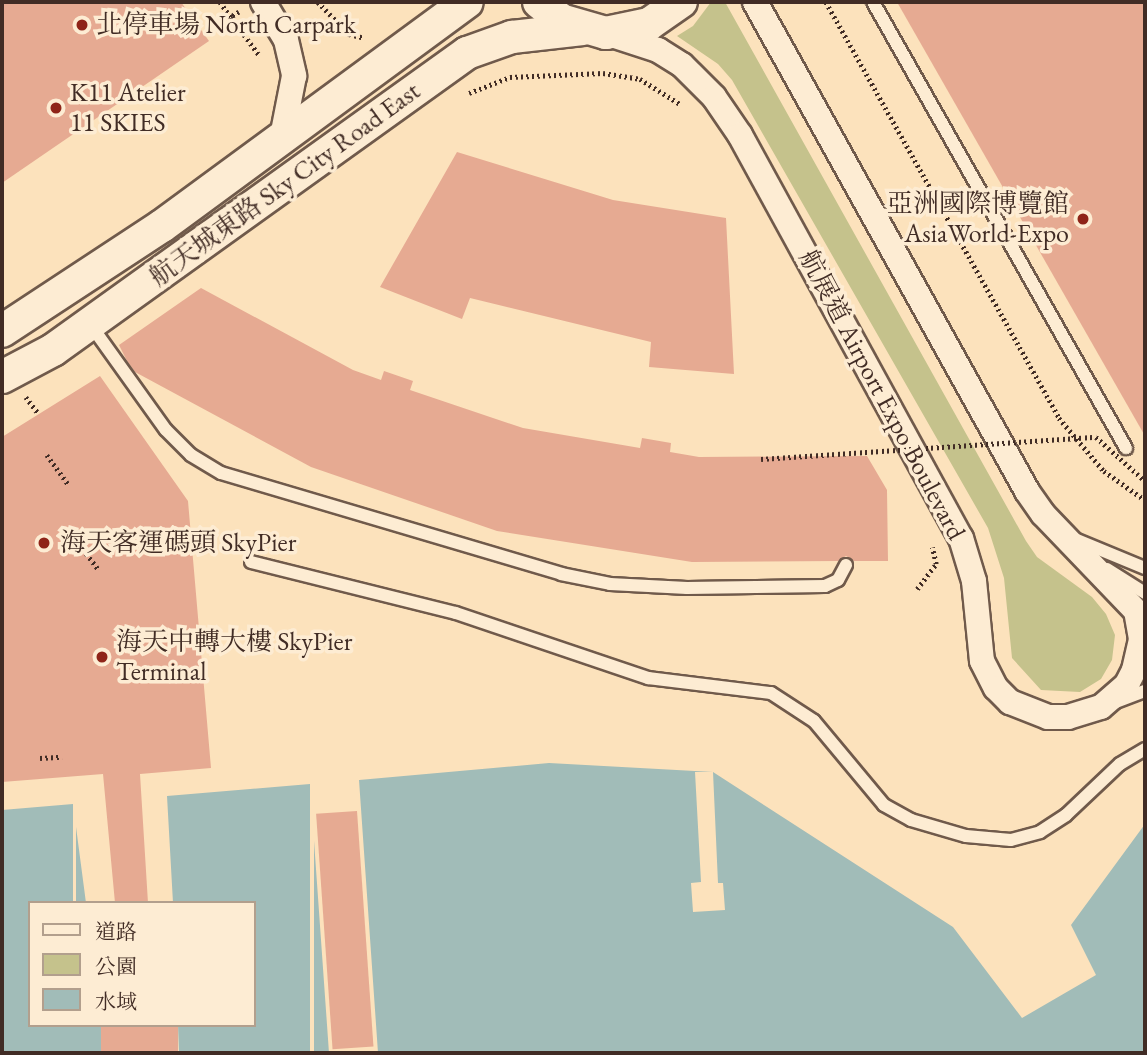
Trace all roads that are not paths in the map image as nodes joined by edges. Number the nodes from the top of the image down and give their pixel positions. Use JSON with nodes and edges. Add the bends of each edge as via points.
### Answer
{"nodes":[{"id":1,"x":467,"y":2,"type":"edge"},
{"id":2,"x":538,"y":2,"type":"edge"},
{"id":3,"x":681,"y":2,"type":"edge"},
{"id":4,"x":755,"y":2,"type":"edge"},
{"id":5,"x":873,"y":2,"type":"edge"},
{"id":6,"x":255,"y":4,"type":"edge"},
{"id":7,"x":594,"y":31,"type":"junction"},
{"id":8,"x":281,"y":142,"type":"junction"},
{"id":9,"x":90,"y":324,"type":"junction"},
{"id":10,"x":2,"y":331,"type":"edge"},
{"id":11,"x":13,"y":386,"type":"edge"},
{"id":12,"x":1126,"y":448,"type":"dead end"},
{"id":13,"x":1060,"y":533,"type":"junction"},
{"id":14,"x":1080,"y":552,"type":"junction"},
{"id":15,"x":251,"y":562,"type":"dead end"},
{"id":16,"x":846,"y":565,"type":"dead end"},
{"id":17,"x":1145,"y":568,"type":"edge"},
{"id":18,"x":1145,"y":593,"type":"edge"},
{"id":19,"x":1145,"y":691,"type":"edge"},
{"id":20,"x":1101,"y":707,"type":"junction"},
{"id":21,"x":1145,"y":749,"type":"edge"}],
"edges":[{"from":1,"to":8,"type":"street","name":"航天城東路 Sky City Road East"},
{"from":2,"to":7,"type":"street","name":"航展道 Airport Expo Boulevard","via":[[561,20]]},
{"from":3,"to":7,"type":"street","via":[[649,24]]},
{"from":4,"to":13,"type":"street","via":[[1027,491]]},
{"from":5,"to":12,"type":"lane"},
{"from":6,"to":8,"type":"street","via":[[286,40],[294,76]]},
{"from":7,"to":9,"type":"street","name":"航天城東路 Sky City Road East","via":[[512,37],[467,53]]},
{"from":7,"to":20,"type":"street","name":"航展道 Airport Expo Boulevard","via":[[658,50],[682,65],[714,97],[740,135],[961,538],[974,581],[982,661],[996,688],[1010,702],[1048,717],[1068,717]]},
{"from":8,"to":10,"type":"street","name":"航天城東路 Sky City Road East"},
{"from":9,"to":11,"type":"street","name":"航天城東路 Sky City Road East"},
{"from":9,"to":16,"type":"lane","via":[[166,430],[191,455],[221,473],[561,574],[610,584],[824,586],[838,580]]},
{"from":13,"to":14,"type":"street"},
{"from":13,"to":17,"type":"lane"},
{"from":14,"to":18,"type":"lane"},
{"from":14,"to":20,"type":"street","via":[[1128,599],[1140,624],[1134,670]]},
{"from":15,"to":21,"type":"lane","via":[[456,614],[648,678],[771,693],[814,721],[884,805],[926,826],[981,838],[1027,836],[1053,824],[1120,764]]},
{"from":19,"to":20,"type":"lane"}]}
